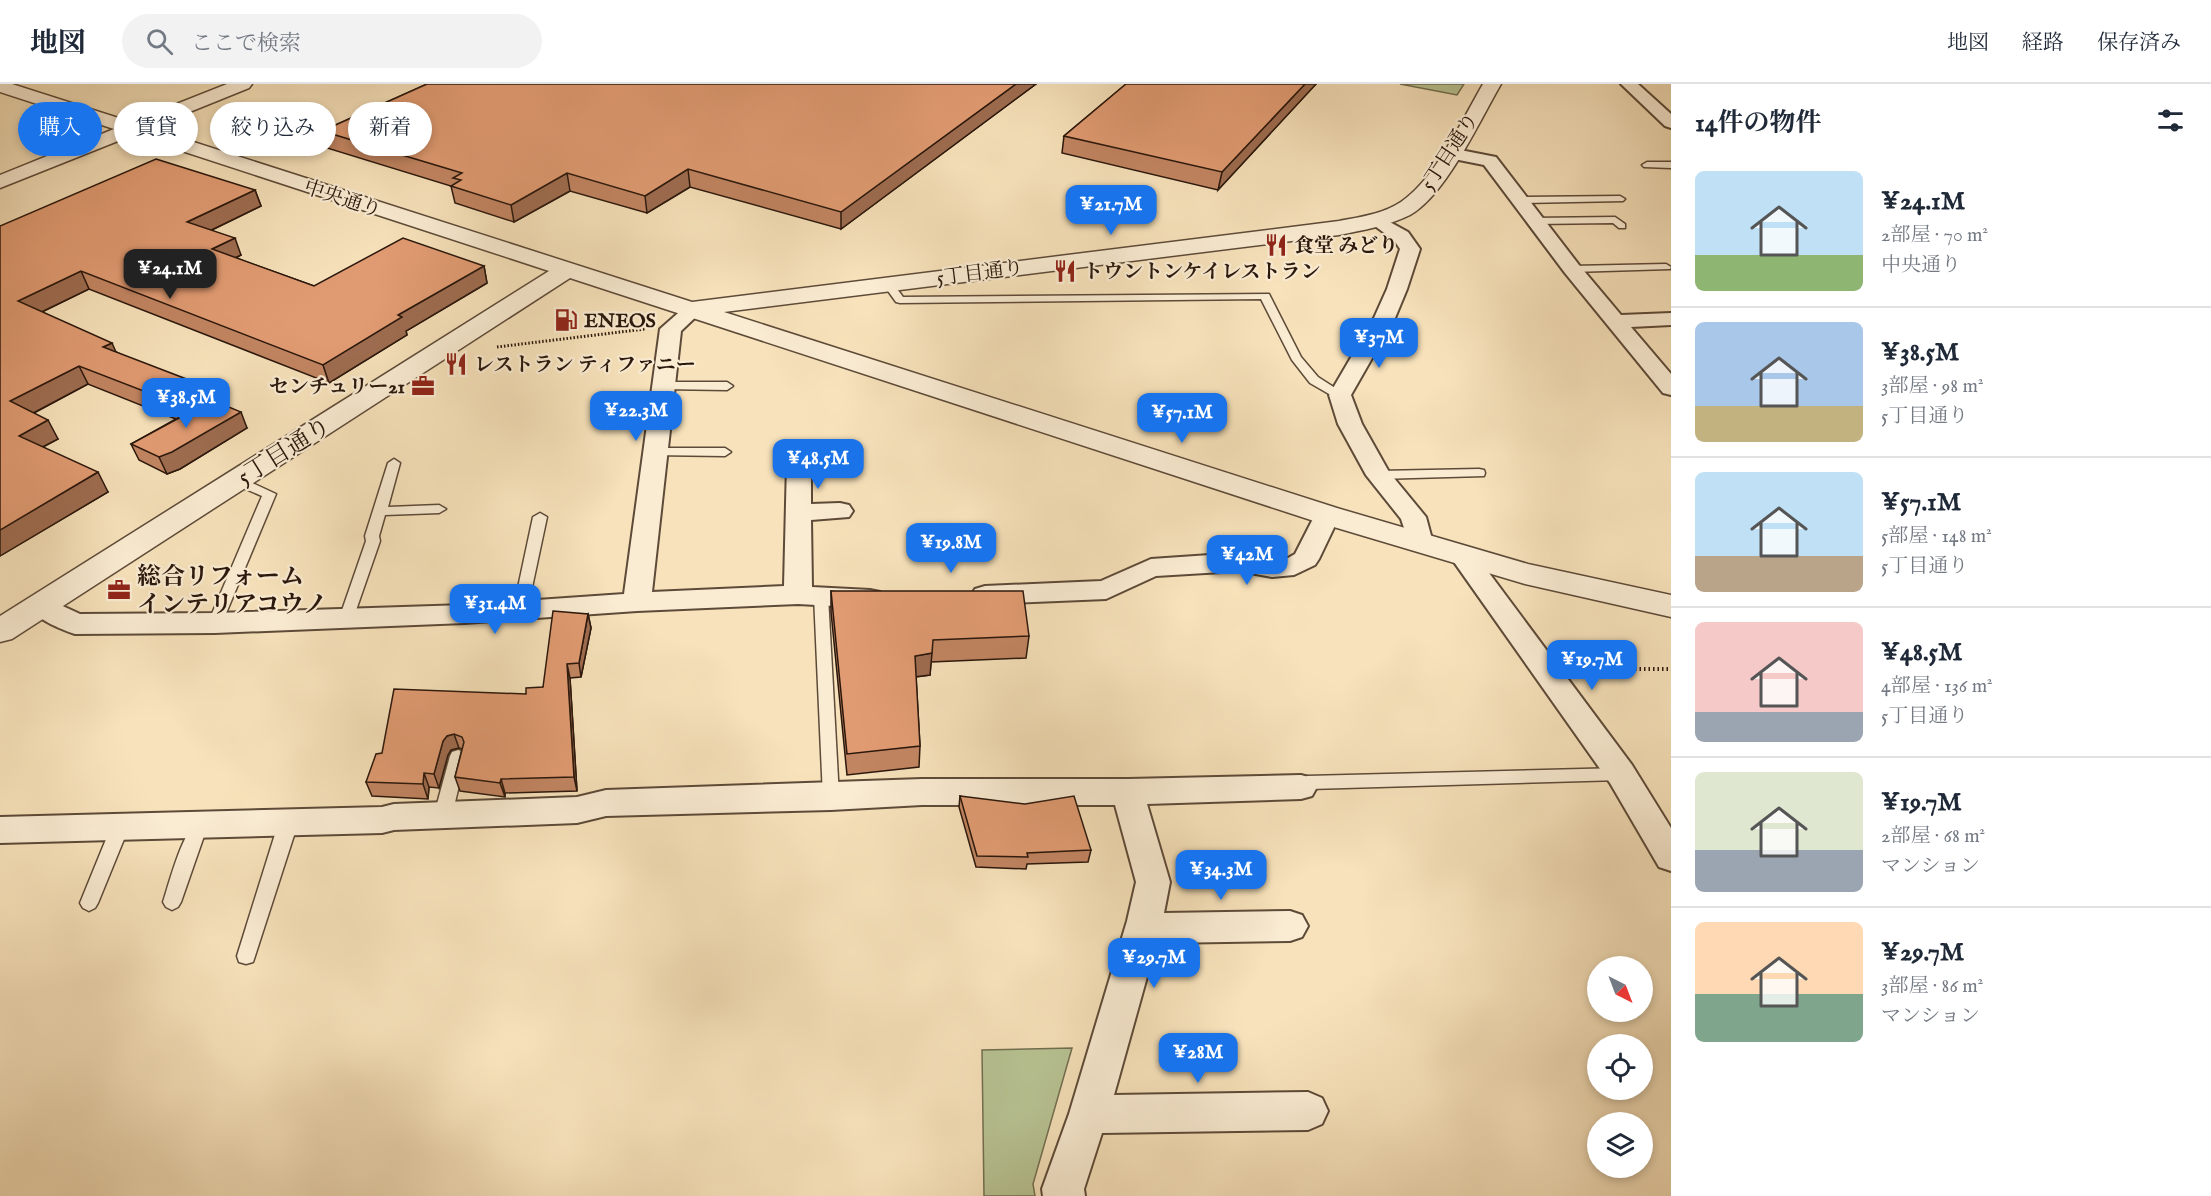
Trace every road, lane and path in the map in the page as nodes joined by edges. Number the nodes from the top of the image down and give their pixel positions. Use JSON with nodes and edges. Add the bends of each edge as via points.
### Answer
{"nodes":[{"id":1,"x":243,"y":84,"type":"edge"},
{"id":2,"x":1492,"y":84,"type":"edge"},
{"id":3,"x":1629,"y":84,"type":"edge"},
{"id":4,"x":0,"y":86,"type":"edge"},
{"id":5,"x":198,"y":102,"type":"edge"},
{"id":6,"x":1668,"y":117,"type":"edge"},
{"id":7,"x":114,"y":123,"type":"edge"},
{"id":8,"x":114,"y":136,"type":"edge"},
{"id":9,"x":198,"y":151,"type":"edge"},
{"id":10,"x":1450,"y":153,"type":"junction"},
{"id":11,"x":1647,"y":165,"type":"dead end"},
{"id":12,"x":1671,"y":165,"type":"edge"},
{"id":13,"x":0,"y":182,"type":"edge"},
{"id":14,"x":1584,"y":192,"type":"dead end"},
{"id":15,"x":1620,"y":199,"type":"dead end"},
{"id":16,"x":1518,"y":200,"type":"junction"},
{"id":17,"x":1592,"y":200,"type":"junction"},
{"id":18,"x":1377,"y":221,"type":"junction"},
{"id":19,"x":1534,"y":221,"type":"junction"},
{"id":20,"x":1622,"y":226,"type":"dead end"},
{"id":21,"x":1666,"y":267,"type":"dead end"},
{"id":22,"x":1572,"y":269,"type":"junction"},
{"id":23,"x":567,"y":270,"type":"junction"},
{"id":24,"x":888,"y":284,"type":"junction"},
{"id":25,"x":685,"y":315,"type":"junction"},
{"id":26,"x":1671,"y":319,"type":"edge"},
{"id":27,"x":1617,"y":321,"type":"junction"},
{"id":28,"x":446,"y":347,"type":"junction"},
{"id":29,"x":1663,"y":366,"type":"edge"},
{"id":30,"x":664,"y":386,"type":"junction"},
{"id":31,"x":727,"y":386,"type":"dead end"},
{"id":32,"x":1671,"y":388,"type":"edge"},
{"id":33,"x":1340,"y":395,"type":"junction"},
{"id":34,"x":656,"y":452,"type":"junction"},
{"id":35,"x":725,"y":452,"type":"dead end"},
{"id":36,"x":394,"y":463,"type":"dead end"},
{"id":37,"x":799,"y":463,"type":"dead end"},
{"id":38,"x":1479,"y":473,"type":"dead end"},
{"id":39,"x":1378,"y":475,"type":"junction"},
{"id":40,"x":237,"y":480,"type":"junction"},
{"id":41,"x":439,"y":509,"type":"dead end"},
{"id":42,"x":380,"y":511,"type":"junction"},
{"id":43,"x":840,"y":511,"type":"dead end"},
{"id":44,"x":799,"y":512,"type":"junction"},
{"id":45,"x":1328,"y":515,"type":"junction"},
{"id":46,"x":540,"y":518,"type":"dead end"},
{"id":47,"x":1420,"y":543,"type":"junction"},
{"id":48,"x":1463,"y":556,"type":"junction"},
{"id":49,"x":810,"y":596,"type":"junction"},
{"id":50,"x":964,"y":596,"type":"edge"},
{"id":51,"x":892,"y":598,"type":"edge"},
{"id":52,"x":637,"y":602,"type":"junction"},
{"id":53,"x":41,"y":605,"type":"junction"},
{"id":54,"x":1671,"y":606,"type":"edge"},
{"id":55,"x":520,"y":611,"type":"junction"},
{"id":56,"x":346,"y":619,"type":"junction"},
{"id":57,"x":215,"y":623,"type":"junction"},
{"id":58,"x":0,"y":631,"type":"edge"},
{"id":59,"x":1671,"y":669,"type":"edge"},
{"id":60,"x":1548,"y":671,"type":"junction"},
{"id":61,"x":458,"y":756,"type":"edge"},
{"id":62,"x":1622,"y":774,"type":"junction"},
{"id":63,"x":1301,"y":787,"type":"joint"},
{"id":64,"x":1128,"y":792,"type":"junction"},
{"id":65,"x":831,"y":797,"type":"junction"},
{"id":66,"x":443,"y":815,"type":"junction"},
{"id":67,"x":290,"y":823,"type":"junction"},
{"id":68,"x":202,"y":825,"type":"junction"},
{"id":69,"x":120,"y":827,"type":"junction"},
{"id":70,"x":0,"y":830,"type":"edge"},
{"id":71,"x":1671,"y":857,"type":"edge"},
{"id":72,"x":172,"y":902,"type":"dead end"},
{"id":73,"x":89,"y":903,"type":"dead end"},
{"id":74,"x":1145,"y":921,"type":"junction"},
{"id":75,"x":1290,"y":926,"type":"dead end"},
{"id":76,"x":246,"y":957,"type":"dead end"},
{"id":77,"x":1308,"y":1111,"type":"dead end"},
{"id":78,"x":1089,"y":1114,"type":"junction"},
{"id":79,"x":1064,"y":1196,"type":"edge"}],
"edges":[{"from":1,"to":5,"type":"street"},
{"from":2,"to":10,"type":"street","name":"5丁目通り"},
{"from":3,"to":6,"type":"street"},
{"from":4,"to":7,"type":"street","name":"中央通り"},
{"from":8,"to":13,"type":"street"},
{"from":9,"to":23,"type":"street","name":"中央通り"},
{"from":10,"to":16,"type":"street","via":[[1490,161]]},
{"from":10,"to":18,"type":"street","name":"5丁目通り","via":[[1426,189],[1409,206]]},
{"from":11,"to":12,"type":"lane"},
{"from":14,"to":17,"type":"lane"},
{"from":15,"to":17,"type":"lane"},
{"from":16,"to":17,"type":"lane"},
{"from":16,"to":19,"type":"street"},
{"from":18,"to":24,"type":"street","name":"5丁目通り"},
{"from":18,"to":33,"type":"street","via":[[1401,236],[1410,249],[1381,325],[1349,373]]},
{"from":19,"to":20,"type":"lane","via":[[1615,220]]},
{"from":19,"to":22,"type":"street"},
{"from":21,"to":22,"type":"lane"},
{"from":22,"to":27,"type":"street"},
{"from":23,"to":25,"type":"street","name":"中央通り"},
{"from":23,"to":28,"type":"street","name":"5丁目通り"},
{"from":24,"to":25,"type":"street","name":"5丁目通り"},
{"from":24,"to":33,"type":"lane","via":[[900,300],[1265,296],[1296,358],[1314,380]]},
{"from":25,"to":28,"type":"path","via":[[460,351]]},
{"from":25,"to":30,"type":"street","via":[[670,329]]},
{"from":25,"to":45,"type":"street","name":"中央通り"},
{"from":26,"to":27,"type":"street"},
{"from":27,"to":29,"type":"street"},
{"from":28,"to":40,"type":"street","name":"5丁目通り"},
{"from":29,"to":32,"type":"street"},
{"from":30,"to":31,"type":"lane"},
{"from":30,"to":34,"type":"street"},
{"from":33,"to":39,"type":"street","via":[[1350,424]]},
{"from":34,"to":35,"type":"lane"},
{"from":34,"to":52,"type":"street"},
{"from":36,"to":42,"type":"lane"},
{"from":37,"to":44,"type":"street"},
{"from":38,"to":39,"type":"lane"},
{"from":39,"to":47,"type":"street","via":[[1413,517]]},
{"from":40,"to":53,"type":"street","name":"5丁目通り"},
{"from":40,"to":57,"type":"lane","via":[[269,494]]},
{"from":41,"to":42,"type":"lane"},
{"from":42,"to":56,"type":"lane"},
{"from":43,"to":44,"type":"street"},
{"from":44,"to":49,"type":"street"},
{"from":45,"to":47,"type":"street","name":"中央通り"},
{"from":45,"to":50,"type":"street","via":[[1306,559],[1294,566],[1272,568],[1239,562],[1151,568],[1106,590]]},
{"from":46,"to":55,"type":"lane"},
{"from":47,"to":48,"type":"street","name":"中央通り"},
{"from":48,"to":54,"type":"street","name":"中央通り","via":[[1525,574]]},
{"from":48,"to":60,"type":"street"},
{"from":49,"to":51,"type":"street"},
{"from":49,"to":52,"type":"street"},
{"from":49,"to":65,"type":"lane"},
{"from":52,"to":55,"type":"street"},
{"from":53,"to":57,"type":"street","via":[[75,624]]},
{"from":53,"to":58,"type":"street","name":"5丁目通り"},
{"from":55,"to":56,"type":"street"},
{"from":56,"to":57,"type":"street"},
{"from":59,"to":60,"type":"path","via":[[1604,667]]},
{"from":60,"to":62,"type":"street"},
{"from":61,"to":66,"type":"lane"},
{"from":62,"to":63,"type":"lane","via":[[1307,783]]},
{"from":62,"to":71,"type":"street"},
{"from":63,"to":64,"type":"street"},
{"from":64,"to":65,"type":"street","via":[[922,792]]},
{"from":64,"to":74,"type":"street","via":[[1153,882]]},
{"from":65,"to":66,"type":"street","via":[[606,803],[577,810]]},
{"from":66,"to":67,"type":"street"},
{"from":67,"to":68,"type":"street"},
{"from":67,"to":76,"type":"lane"},
{"from":68,"to":69,"type":"street"},
{"from":68,"to":72,"type":"lane"},
{"from":69,"to":70,"type":"street"},
{"from":69,"to":73,"type":"lane"},
{"from":74,"to":75,"type":"street","via":[[1164,928]]},
{"from":74,"to":78,"type":"street"},
{"from":77,"to":78,"type":"street"},
{"from":78,"to":79,"type":"street"}]}
